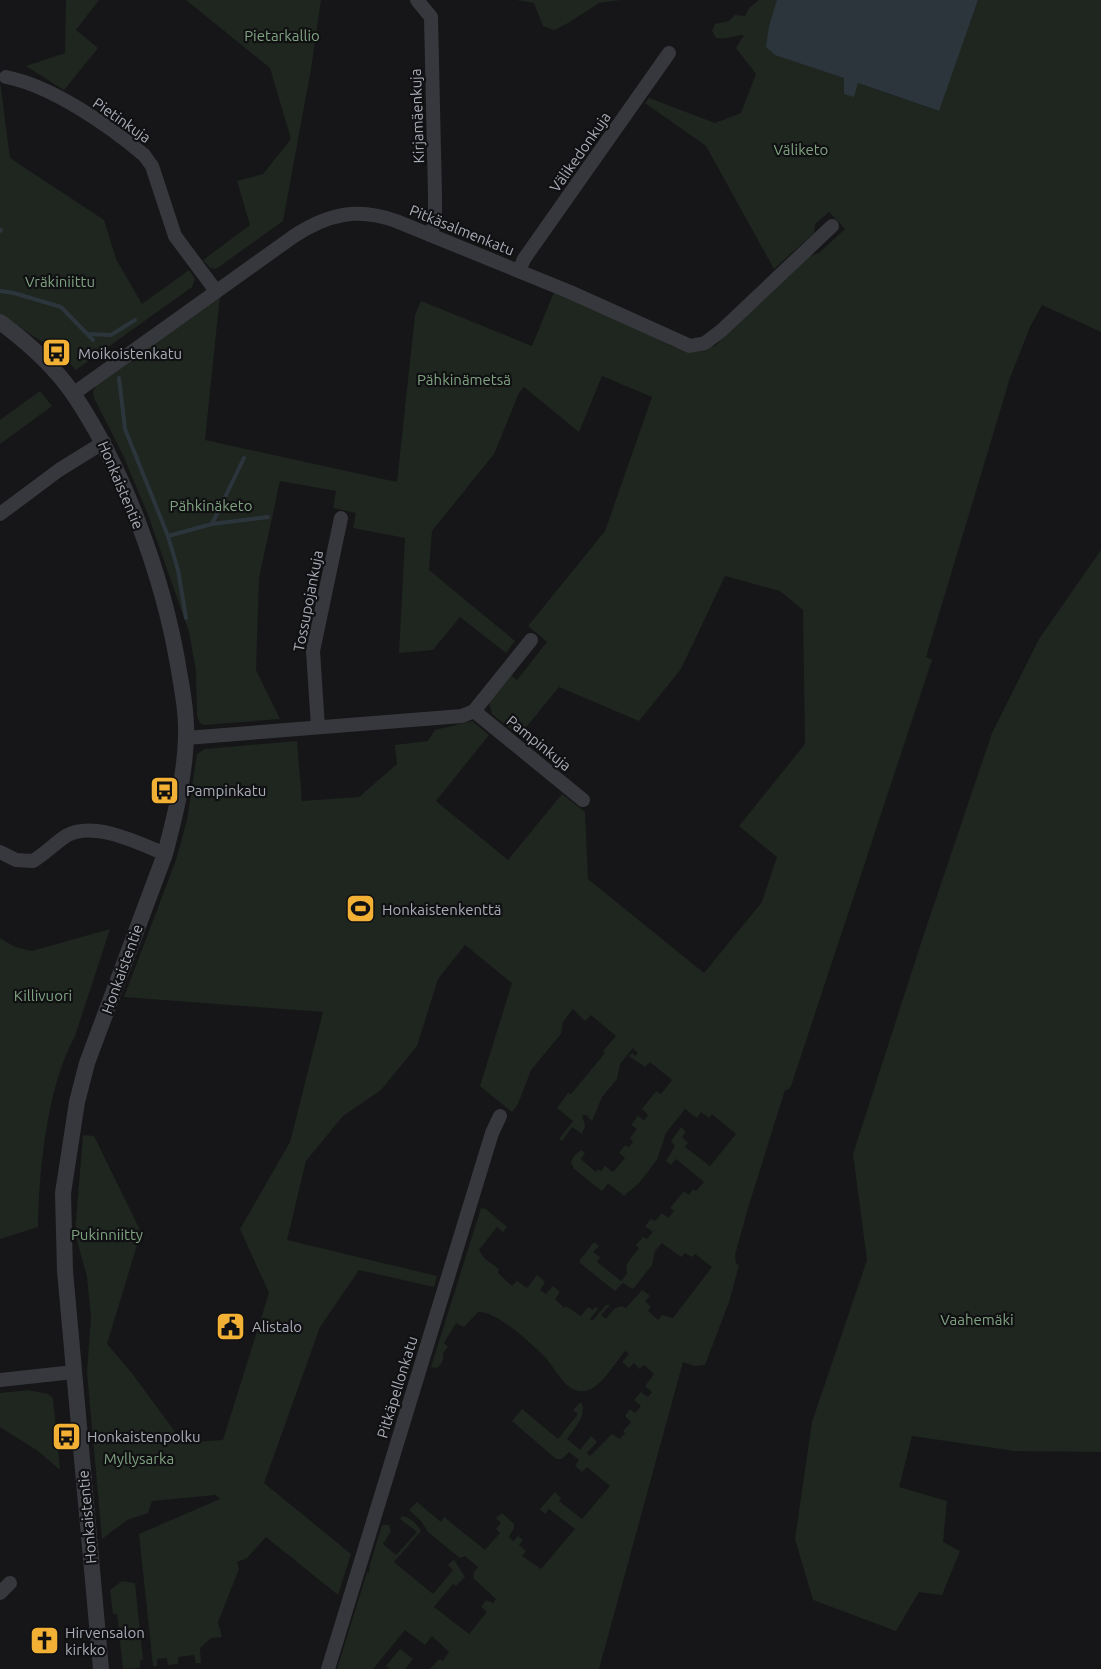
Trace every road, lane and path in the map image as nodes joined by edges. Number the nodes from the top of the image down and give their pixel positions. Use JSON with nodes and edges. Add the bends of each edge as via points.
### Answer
{"nodes":[{"id":1,"x":417,"y":0,"type":"edge"},
{"id":2,"x":669,"y":53,"type":"dead end"},
{"id":3,"x":6,"y":77,"type":"dead end"},
{"id":4,"x":832,"y":226,"type":"dead end"},
{"id":5,"x":430,"y":235,"type":"junction"},
{"id":6,"x":519,"y":271,"type":"junction"},
{"id":7,"x":216,"y":291,"type":"junction"},
{"id":8,"x":4,"y":329,"type":"edge"},
{"id":9,"x":74,"y":394,"type":"junction"},
{"id":10,"x":104,"y":442,"type":"junction"},
{"id":11,"x":0,"y":514,"type":"edge"},
{"id":12,"x":341,"y":518,"type":"dead end"},
{"id":13,"x":531,"y":640,"type":"dead end"},
{"id":14,"x":474,"y":711,"type":"junction"},
{"id":15,"x":318,"y":727,"type":"junction"},
{"id":16,"x":186,"y":738,"type":"junction"},
{"id":17,"x":583,"y":800,"type":"dead end"},
{"id":18,"x":0,"y":852,"type":"edge"},
{"id":19,"x":165,"y":854,"type":"junction"},
{"id":20,"x":500,"y":1116,"type":"dead end"},
{"id":21,"x":74,"y":1372,"type":"junction"},
{"id":22,"x":0,"y":1380,"type":"edge"},
{"id":23,"x":101,"y":1669,"type":"edge"},
{"id":24,"x":328,"y":1669,"type":"edge"}],
"edges":[{"from":1,"to":5,"type":"street","name":"Kirjamäenkuja","via":[[431,17],[435,222]]},
{"from":2,"to":6,"type":"street","name":"Välikedonkuja"},
{"from":3,"to":7,"type":"street","name":"Pietinkuja","via":[[52,92],[144,155],[152,166],[176,236]]},
{"from":4,"to":6,"type":"street","name":"Pitkäsalmenkatu","via":[[722,330],[696,346],[681,343]]},
{"from":5,"to":6,"type":"street","name":"Pitkäsalmenkatu"},
{"from":5,"to":7,"type":"street","name":"Pitkäsalmenkatu","via":[[384,217],[345,214],[309,226]]},
{"from":7,"to":9,"type":"street","name":"Pitkäsalmenkatu"},
{"from":8,"to":9,"type":"street","name":"Honkaistentie","via":[[43,359]]},
{"from":9,"to":10,"type":"street","name":"Honkaistentie"},
{"from":10,"to":11,"type":"street"},
{"from":10,"to":16,"type":"street","name":"Honkaistentie","via":[[139,525],[173,633]]},
{"from":12,"to":15,"type":"street","name":"Tossupojankuja","via":[[313,651]]},
{"from":13,"to":14,"type":"street"},
{"from":14,"to":15,"type":"street","via":[[462,716]]},
{"from":14,"to":17,"type":"street","name":"Pampinkuja"},
{"from":15,"to":16,"type":"street"},
{"from":16,"to":19,"type":"street","name":"Honkaistentie"},
{"from":18,"to":19,"type":"street","via":[[16,860],[33,861],[66,836],[94,830]]},
{"from":19,"to":21,"type":"street","name":"Honkaistentie","via":[[76,1102],[63,1193]]},
{"from":20,"to":24,"type":"street","name":"Pitkäpellonkatu","via":[[488,1143]]},
{"from":21,"to":22,"type":"street"},
{"from":21,"to":23,"type":"street","name":"Honkaistentie"}]}
